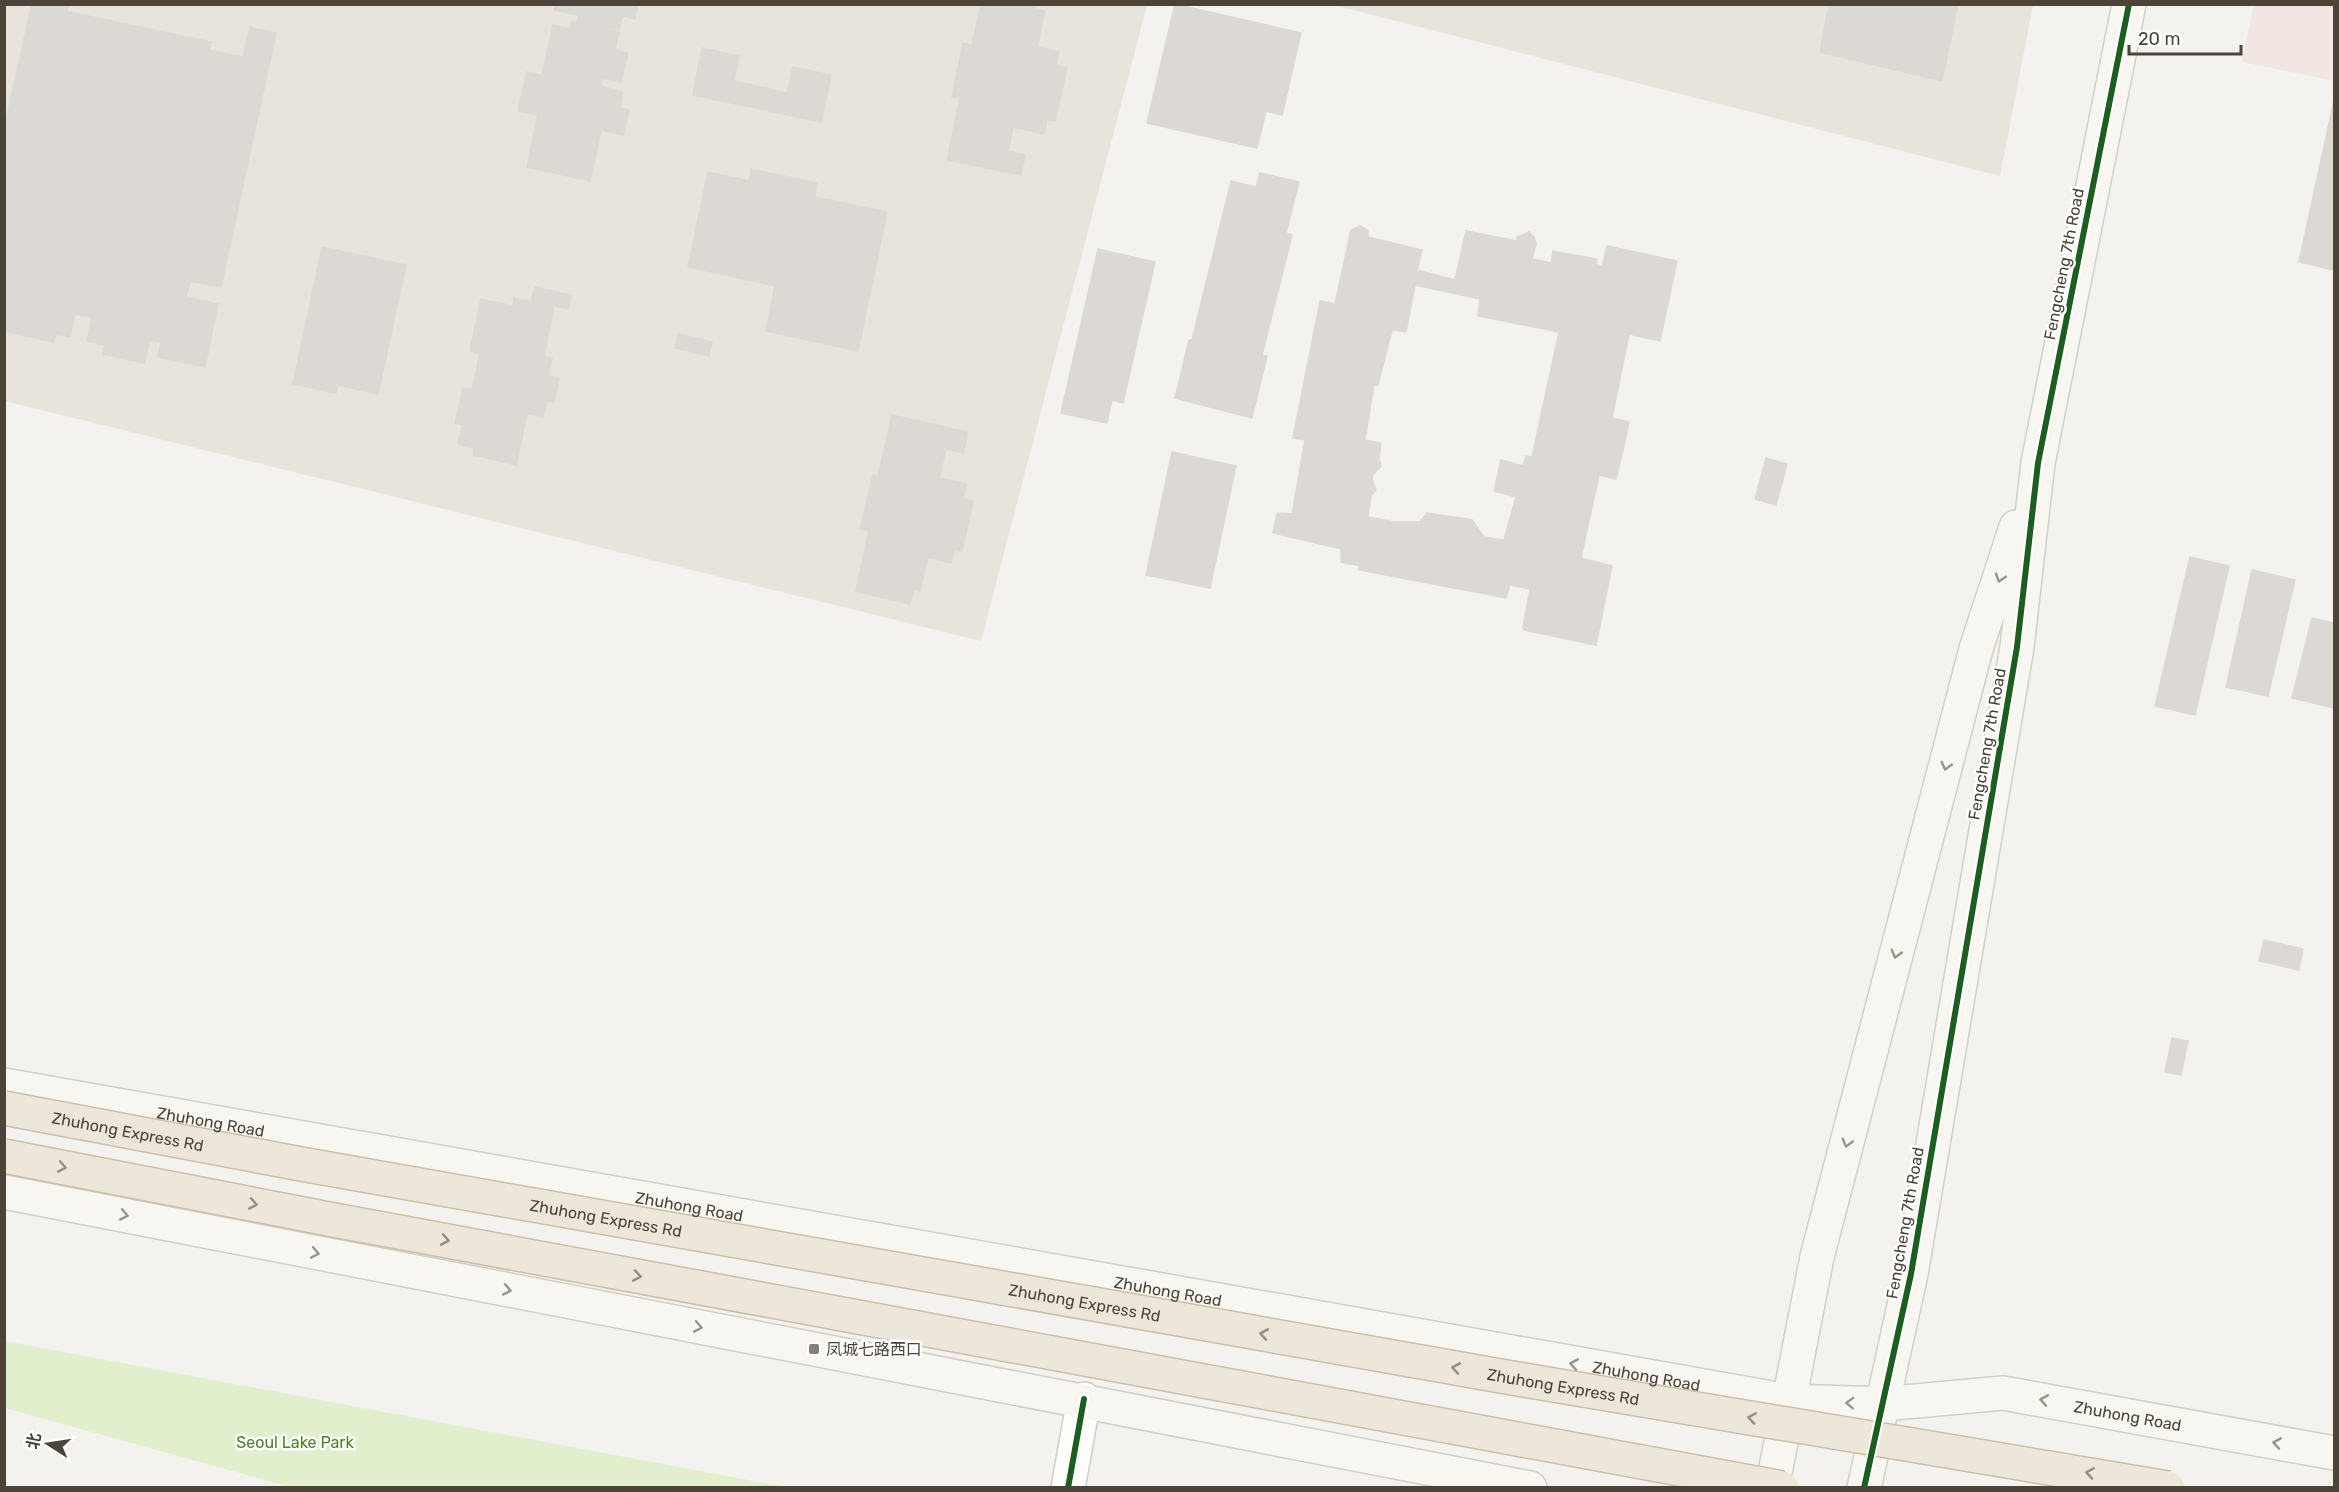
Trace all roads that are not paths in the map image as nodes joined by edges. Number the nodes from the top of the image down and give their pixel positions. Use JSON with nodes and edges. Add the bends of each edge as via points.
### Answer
{"nodes":[{"id":1,"x":2129,"y":4,"type":"edge"},
{"id":2,"x":2038,"y":463,"type":"junction"},
{"id":3,"x":4,"y":1085,"type":"edge"},
{"id":4,"x":4,"y":1108,"type":"edge"},
{"id":5,"x":4,"y":1156,"type":"edge"},
{"id":6,"x":4,"y":1192,"type":"edge"},
{"id":7,"x":1084,"y":1400,"type":"junction"},
{"id":8,"x":1789,"y":1401,"type":"junction"},
{"id":9,"x":1883,"y":1404,"type":"junction"},
{"id":10,"x":2334,"y":1454,"type":"edge"},
{"id":11,"x":1068,"y":1488,"type":"edge"},
{"id":12,"x":1530,"y":1488,"type":"edge"},
{"id":13,"x":1772,"y":1488,"type":"edge"},
{"id":14,"x":1782,"y":1488,"type":"edge"},
{"id":15,"x":1864,"y":1488,"type":"edge"},
{"id":16,"x":2168,"y":1488,"type":"edge"}],
"edges":[{"from":1,"to":2,"type":"main road","name":"Fengcheng 7th Road"},
{"from":2,"to":8,"type":"main road","name":"Fengcheng 7th Road","one_way":true,"via":[[1976,649],[1817,1257]]},
{"from":2,"to":9,"type":"main road","name":"Fengcheng 7th Road","via":[[2017,647],[1911,1274]]},
{"from":8,"to":3,"type":"main road","name":"Zhuhong Road","one_way":true},
{"from":16,"to":4,"type":"highway","name":"Zhuhong Express Rd","one_way":true,"bridge":true,"via":[[1512,1378]]},
{"from":5,"to":14,"type":"highway","one_way":true,"bridge":true},
{"from":6,"to":7,"type":"main road","one_way":true},
{"from":7,"to":11,"type":"street"},
{"from":7,"to":12,"type":"main road"},
{"from":9,"to":8,"type":"main road","name":"Zhuhong Road","one_way":true},
{"from":8,"to":13,"type":"main road","name":"Fengcheng 7th Road"},
{"from":10,"to":9,"type":"main road","name":"Zhuhong Road","one_way":true,"via":[[2003,1393]]},
{"from":9,"to":15,"type":"main road","name":"Fengcheng 7th Road"}]}
